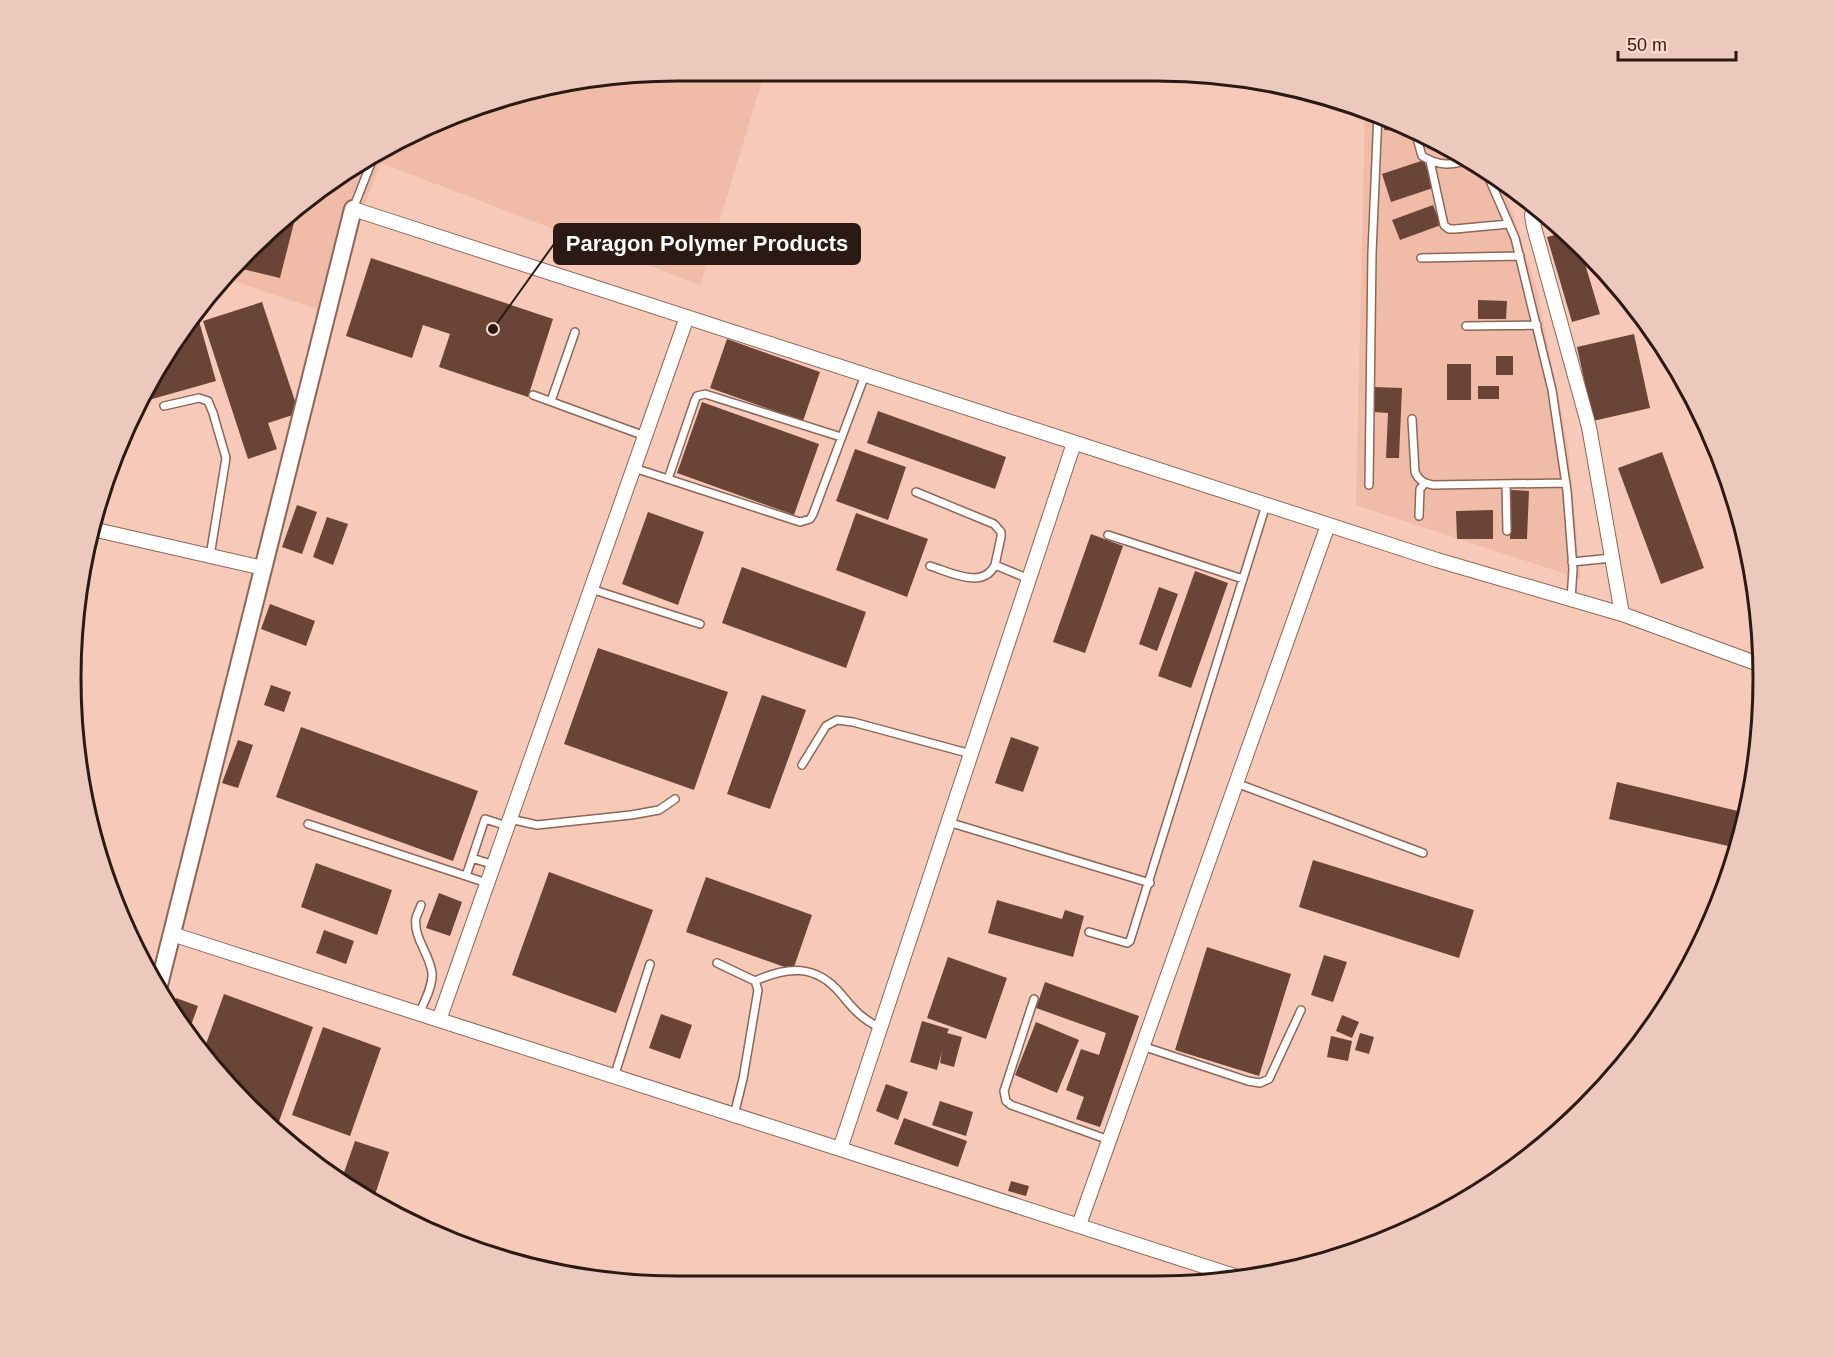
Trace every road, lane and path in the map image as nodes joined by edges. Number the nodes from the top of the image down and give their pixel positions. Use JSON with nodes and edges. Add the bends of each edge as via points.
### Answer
{"nodes":[{"id":1,"x":1378,"y":124,"type":"edge"},
{"id":2,"x":1418,"y":142,"type":"edge"},
{"id":3,"x":1430,"y":161,"type":"junction"},
{"id":4,"x":1457,"y":163,"type":"edge"},
{"id":5,"x":369,"y":168,"type":"edge"},
{"id":6,"x":1492,"y":186,"type":"edge"},
{"id":7,"x":353,"y":209,"type":"junction"},
{"id":8,"x":1532,"y":215,"type":"edge"},
{"id":9,"x":1509,"y":224,"type":"junction"},
{"id":10,"x":1520,"y":256,"type":"junction"},
{"id":11,"x":1421,"y":258,"type":"dead end"},
{"id":12,"x":687,"y":317,"type":"junction"},
{"id":13,"x":1537,"y":325,"type":"junction"},
{"id":14,"x":1466,"y":326,"type":"dead end"},
{"id":15,"x":575,"y":333,"type":"dead end"},
{"id":16,"x":865,"y":375,"type":"junction"},
{"id":17,"x":533,"y":395,"type":"dead end"},
{"id":18,"x":551,"y":401,"type":"junction"},
{"id":19,"x":164,"y":406,"type":"dead end"},
{"id":20,"x":1412,"y":419,"type":"dead end"},
{"id":21,"x":645,"y":436,"type":"junction"},
{"id":22,"x":841,"y":437,"type":"junction"},
{"id":23,"x":1074,"y":443,"type":"junction"},
{"id":24,"x":634,"y":468,"type":"junction"},
{"id":25,"x":668,"y":479,"type":"junction"},
{"id":26,"x":1425,"y":483,"type":"junction"},
{"id":27,"x":1566,"y":483,"type":"junction"},
{"id":28,"x":1506,"y":484,"type":"junction"},
{"id":29,"x":1369,"y":485,"type":"dead end"},
{"id":30,"x":916,"y":492,"type":"dead end"},
{"id":31,"x":1266,"y":505,"type":"junction"},
{"id":32,"x":1419,"y":516,"type":"dead end"},
{"id":33,"x":1328,"y":525,"type":"junction"},
{"id":34,"x":99,"y":531,"type":"edge"},
{"id":35,"x":1507,"y":531,"type":"dead end"},
{"id":36,"x":1108,"y":535,"type":"dead end"},
{"id":37,"x":210,"y":556,"type":"junction"},
{"id":38,"x":1612,"y":558,"type":"junction"},
{"id":39,"x":1572,"y":562,"type":"junction"},
{"id":40,"x":995,"y":565,"type":"junction"},
{"id":41,"x":930,"y":566,"type":"dead end"},
{"id":42,"x":263,"y":568,"type":"junction"},
{"id":43,"x":1029,"y":579,"type":"junction"},
{"id":44,"x":1243,"y":579,"type":"junction"},
{"id":45,"x":591,"y":589,"type":"junction"},
{"id":46,"x":1571,"y":600,"type":"junction"},
{"id":47,"x":1622,"y":614,"type":"junction"},
{"id":48,"x":700,"y":624,"type":"dead end"},
{"id":49,"x":1753,"y":662,"type":"edge"},
{"id":50,"x":971,"y":754,"type":"junction"},
{"id":51,"x":802,"y":765,"type":"dead end"},
{"id":52,"x":1236,"y":783,"type":"junction"},
{"id":53,"x":675,"y":799,"type":"dead end"},
{"id":54,"x":509,"y":822,"type":"junction"},
{"id":55,"x":948,"y":822,"type":"junction"},
{"id":56,"x":308,"y":824,"type":"dead end"},
{"id":57,"x":1424,"y":853,"type":"dead end"},
{"id":58,"x":472,"y":858,"type":"junction"},
{"id":59,"x":494,"y":865,"type":"junction"},
{"id":60,"x":466,"y":876,"type":"junction"},
{"id":61,"x":487,"y":883,"type":"junction"},
{"id":62,"x":1150,"y":883,"type":"junction"},
{"id":63,"x":421,"y":905,"type":"dead end"},
{"id":64,"x":1089,"y":932,"type":"dead end"},
{"id":65,"x":172,"y":934,"type":"junction"},
{"id":66,"x":717,"y":963,"type":"dead end"},
{"id":67,"x":650,"y":964,"type":"dead end"},
{"id":68,"x":161,"y":977,"type":"edge"},
{"id":69,"x":755,"y":981,"type":"junction"},
{"id":70,"x":1034,"y":999,"type":"dead end"},
{"id":71,"x":1301,"y":1010,"type":"dead end"},
{"id":72,"x":419,"y":1014,"type":"junction"},
{"id":73,"x":439,"y":1020,"type":"junction"},
{"id":74,"x":880,"y":1028,"type":"junction"},
{"id":75,"x":1142,"y":1046,"type":"junction"},
{"id":76,"x":614,"y":1077,"type":"junction"},
{"id":77,"x":734,"y":1115,"type":"junction"},
{"id":78,"x":1109,"y":1140,"type":"junction"},
{"id":79,"x":840,"y":1149,"type":"junction"},
{"id":80,"x":1079,"y":1225,"type":"junction"},
{"id":81,"x":1223,"y":1272,"type":"edge"}],
"edges":[{"from":1,"to":29,"type":"lane"},
{"from":2,"to":3,"type":"lane","via":[[1422,156]]},
{"from":3,"to":4,"type":"lane"},
{"from":3,"to":9,"type":"lane","via":[[1444,225],[1449,229]]},
{"from":5,"to":7,"type":"lane"},
{"from":6,"to":9,"type":"lane"},
{"from":7,"to":12,"type":"street"},
{"from":7,"to":42,"type":"street"},
{"from":8,"to":38,"type":"street","via":[[1589,427]]},
{"from":9,"to":10,"type":"lane"},
{"from":10,"to":11,"type":"lane"},
{"from":10,"to":13,"type":"lane"},
{"from":12,"to":16,"type":"street"},
{"from":12,"to":21,"type":"street"},
{"from":13,"to":14,"type":"lane"},
{"from":13,"to":27,"type":"lane","via":[[1552,390]]},
{"from":15,"to":18,"type":"lane"},
{"from":16,"to":22,"type":"lane"},
{"from":16,"to":23,"type":"street"},
{"from":17,"to":18,"type":"lane"},
{"from":18,"to":21,"type":"lane"},
{"from":19,"to":37,"type":"lane","via":[[199,398],[208,401],[213,413],[226,458]]},
{"from":20,"to":26,"type":"lane","via":[[1415,472]]},
{"from":21,"to":24,"type":"street"},
{"from":22,"to":25,"type":"lane","via":[[813,514],[805,522]]},
{"from":22,"to":25,"type":"lane","via":[[701,394],[695,400]]},
{"from":23,"to":31,"type":"street"},
{"from":23,"to":43,"type":"street"},
{"from":24,"to":25,"type":"lane"},
{"from":24,"to":45,"type":"street"},
{"from":26,"to":28,"type":"lane"},
{"from":26,"to":32,"type":"lane","via":[[1420,489]]},
{"from":27,"to":28,"type":"lane"},
{"from":27,"to":39,"type":"lane"},
{"from":28,"to":35,"type":"lane"},
{"from":30,"to":40,"type":"lane","via":[[994,524],[1001,532]]},
{"from":31,"to":33,"type":"street"},
{"from":31,"to":44,"type":"lane"},
{"from":33,"to":46,"type":"street"},
{"from":33,"to":52,"type":"street"},
{"from":34,"to":37,"type":"street"},
{"from":36,"to":44,"type":"lane"},
{"from":37,"to":42,"type":"street"},
{"from":38,"to":39,"type":"lane"},
{"from":38,"to":47,"type":"street"},
{"from":39,"to":46,"type":"lane"},
{"from":40,"to":41,"type":"lane","via":[[988,576],[978,579]]},
{"from":40,"to":43,"type":"lane"},
{"from":42,"to":65,"type":"street"},
{"from":43,"to":50,"type":"street"},
{"from":44,"to":62,"type":"lane"},
{"from":45,"to":48,"type":"lane"},
{"from":45,"to":54,"type":"street"},
{"from":46,"to":47,"type":"street"},
{"from":47,"to":49,"type":"street"},
{"from":50,"to":51,"type":"lane","via":[[837,720],[826,726]]},
{"from":50,"to":55,"type":"street"},
{"from":52,"to":57,"type":"lane"},
{"from":52,"to":75,"type":"street"},
{"from":53,"to":54,"type":"lane","via":[[659,810],[631,815],[537,825]]},
{"from":54,"to":58,"type":"lane","via":[[485,819]]},
{"from":54,"to":59,"type":"street"},
{"from":55,"to":62,"type":"lane"},
{"from":55,"to":74,"type":"street"},
{"from":56,"to":60,"type":"lane"},
{"from":58,"to":59,"type":"lane"},
{"from":58,"to":60,"type":"lane"},
{"from":59,"to":61,"type":"street"},
{"from":60,"to":61,"type":"lane"},
{"from":61,"to":73,"type":"street"},
{"from":62,"to":64,"type":"lane","via":[[1130,942]]},
{"from":63,"to":72,"type":"lane","via":[[416,919],[417,934],[432,970],[432,980]]},
{"from":65,"to":68,"type":"street"},
{"from":65,"to":72,"type":"street"},
{"from":66,"to":69,"type":"lane"},
{"from":67,"to":76,"type":"lane"},
{"from":69,"to":74,"type":"lane","via":[[783,971],[813,973]]},
{"from":69,"to":77,"type":"lane","via":[[758,990]]},
{"from":70,"to":78,"type":"lane","via":[[1004,1091],[1006,1101]]},
{"from":71,"to":75,"type":"lane","via":[[1269,1078],[1260,1083]]},
{"from":72,"to":73,"type":"street"},
{"from":73,"to":76,"type":"street"},
{"from":74,"to":79,"type":"street"},
{"from":75,"to":78,"type":"street"},
{"from":76,"to":77,"type":"street"},
{"from":77,"to":79,"type":"street"},
{"from":78,"to":80,"type":"street"},
{"from":79,"to":80,"type":"street"},
{"from":80,"to":81,"type":"street"}]}
